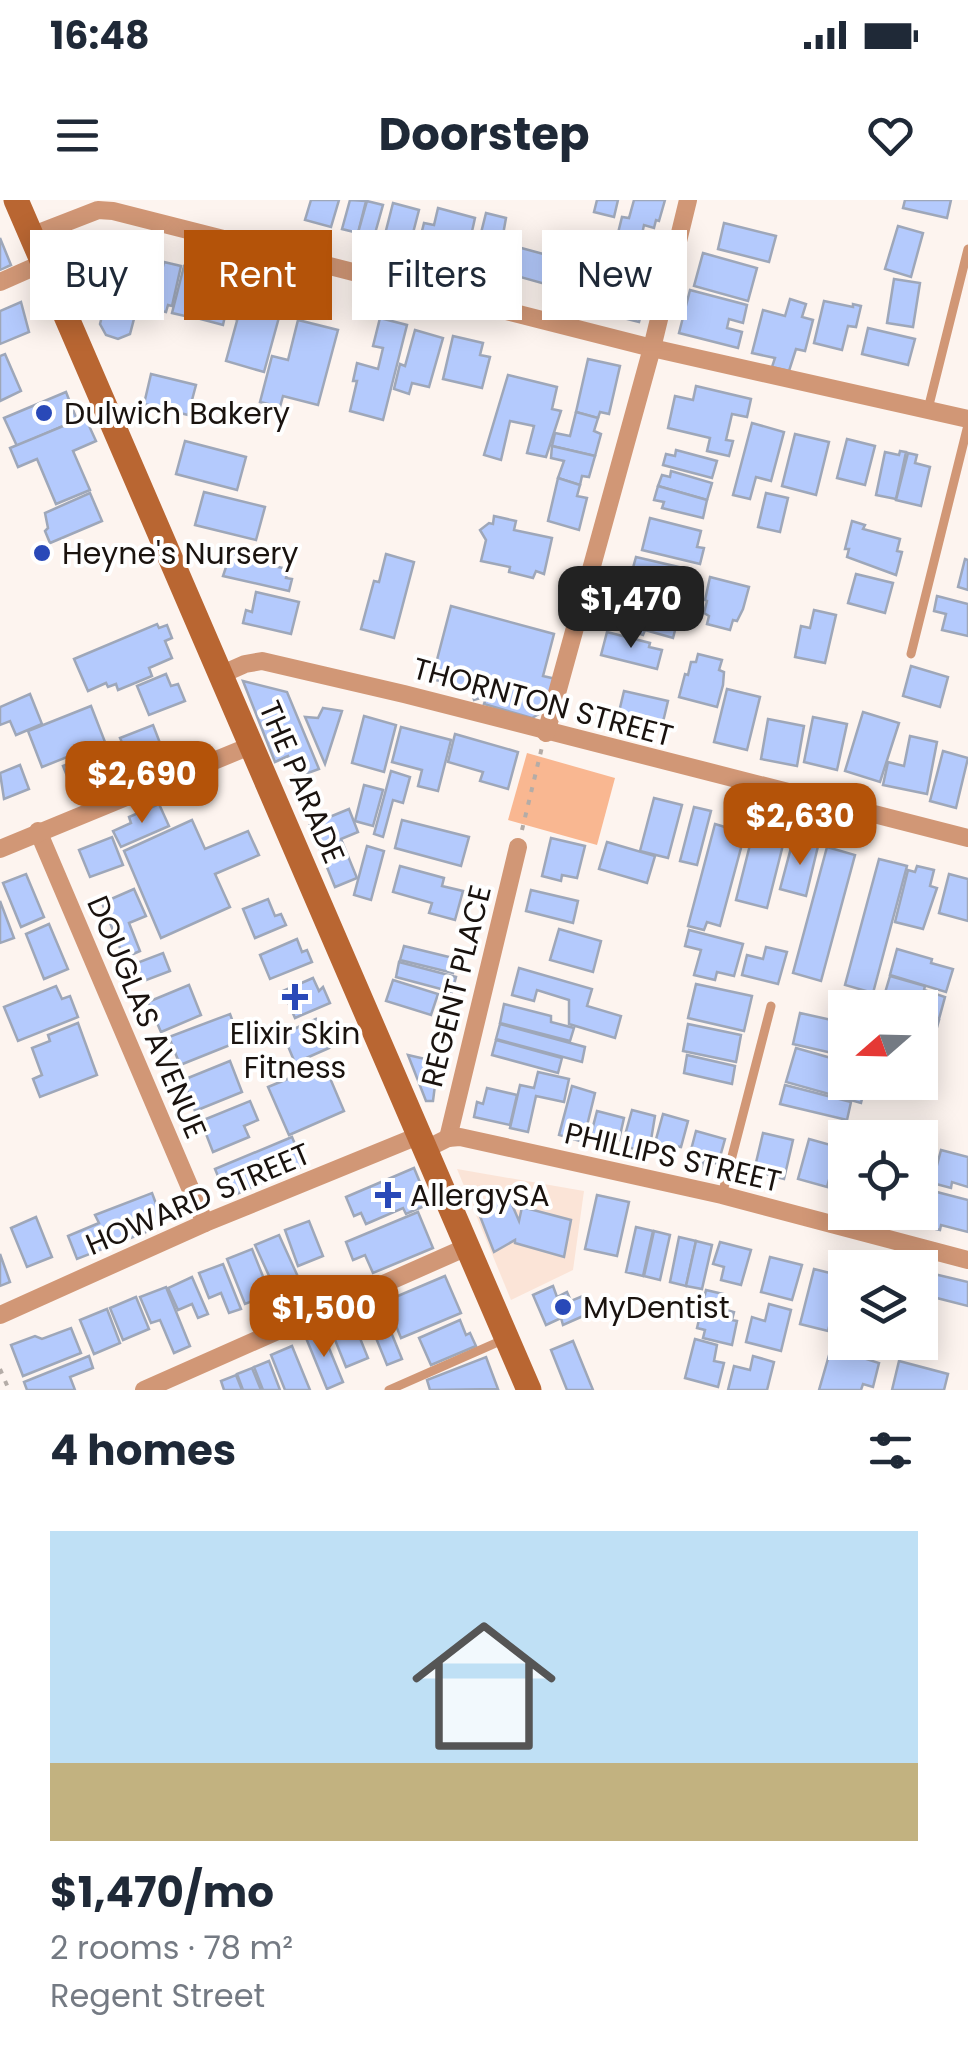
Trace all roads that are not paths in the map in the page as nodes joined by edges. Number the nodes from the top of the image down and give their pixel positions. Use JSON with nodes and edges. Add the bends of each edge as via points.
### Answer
{"nodes":[{"id":1,"x":16,"y":200,"type":"edge"},
{"id":2,"x":688,"y":200,"type":"edge"},
{"id":3,"x":98,"y":205,"type":"edge"},
{"id":4,"x":45,"y":230,"type":"edge"},
{"id":5,"x":30,"y":232,"type":"edge"},
{"id":6,"x":968,"y":249,"type":"edge"},
{"id":7,"x":30,"y":269,"type":"edge"},
{"id":8,"x":0,"y":282,"type":"edge"},
{"id":9,"x":67,"y":320,"type":"edge"},
{"id":10,"x":652,"y":348,"type":"junction"},
{"id":11,"x":928,"y":409,"type":"junction"},
{"id":12,"x":968,"y":422,"type":"edge"},
{"id":13,"x":911,"y":654,"type":"dead end"},
{"id":14,"x":220,"y":675,"type":"junction"},
{"id":15,"x":546,"y":733,"type":"junction"},
{"id":16,"x":250,"y":746,"type":"junction"},
{"id":17,"x":38,"y":832,"type":"junction"},
{"id":18,"x":968,"y":838,"type":"edge"},
{"id":19,"x":518,"y":847,"type":"road end"},
{"id":20,"x":0,"y":849,"type":"edge"},
{"id":21,"x":771,"y":1006,"type":"dead end"},
{"id":22,"x":448,"y":1138,"type":"junction"},
{"id":23,"x":421,"y":1143,"type":"junction"},
{"id":24,"x":722,"y":1195,"type":"junction"},
{"id":25,"x":205,"y":1224,"type":"junction"},
{"id":26,"x":467,"y":1247,"type":"junction"},
{"id":27,"x":968,"y":1260,"type":"edge"},
{"id":28,"x":0,"y":1314,"type":"edge"},
{"id":29,"x":506,"y":1339,"type":"junction"},
{"id":30,"x":144,"y":1390,"type":"edge"},
{"id":31,"x":388,"y":1390,"type":"edge"},
{"id":32,"x":528,"y":1390,"type":"edge"}],
"edges":[{"from":1,"to":5,"type":"main road","name":"THE PARADE"},
{"from":2,"to":10,"type":"street"},
{"from":3,"to":4,"type":"street"},
{"from":3,"to":10,"type":"street"},
{"from":6,"to":11,"type":"lane"},
{"from":7,"to":8,"type":"street"},
{"from":9,"to":14,"type":"main road","name":"THE PARADE"},
{"from":10,"to":11,"type":"street"},
{"from":10,"to":15,"type":"street"},
{"from":11,"to":12,"type":"street"},
{"from":12,"to":13,"type":"lane"},
{"from":14,"to":15,"type":"street","name":"THORNTON STREET","via":[[262,662]]},
{"from":14,"to":16,"type":"main road","name":"THE PARADE"},
{"from":15,"to":18,"type":"street","name":"THORNTON STREET"},
{"from":16,"to":17,"type":"street"},
{"from":16,"to":23,"type":"main road","name":"THE PARADE"},
{"from":17,"to":20,"type":"street"},
{"from":17,"to":25,"type":"street","name":"DOUGLAS AVENUE"},
{"from":19,"to":22,"type":"street","name":"REGENT PLACE"},
{"from":21,"to":24,"type":"lane"},
{"from":22,"to":23,"type":"street"},
{"from":22,"to":24,"type":"street","name":"PHILLIPS STREET"},
{"from":23,"to":25,"type":"street","name":"HOWARD STREET"},
{"from":23,"to":26,"type":"main road","name":"THE PARADE"},
{"from":24,"to":27,"type":"street","name":"PHILLIPS STREET"},
{"from":25,"to":28,"type":"street","name":"HOWARD STREET"},
{"from":26,"to":29,"type":"main road","name":"THE PARADE"},
{"from":26,"to":30,"type":"street"},
{"from":29,"to":31,"type":"lane"},
{"from":29,"to":32,"type":"main road","name":"THE PARADE"}]}
